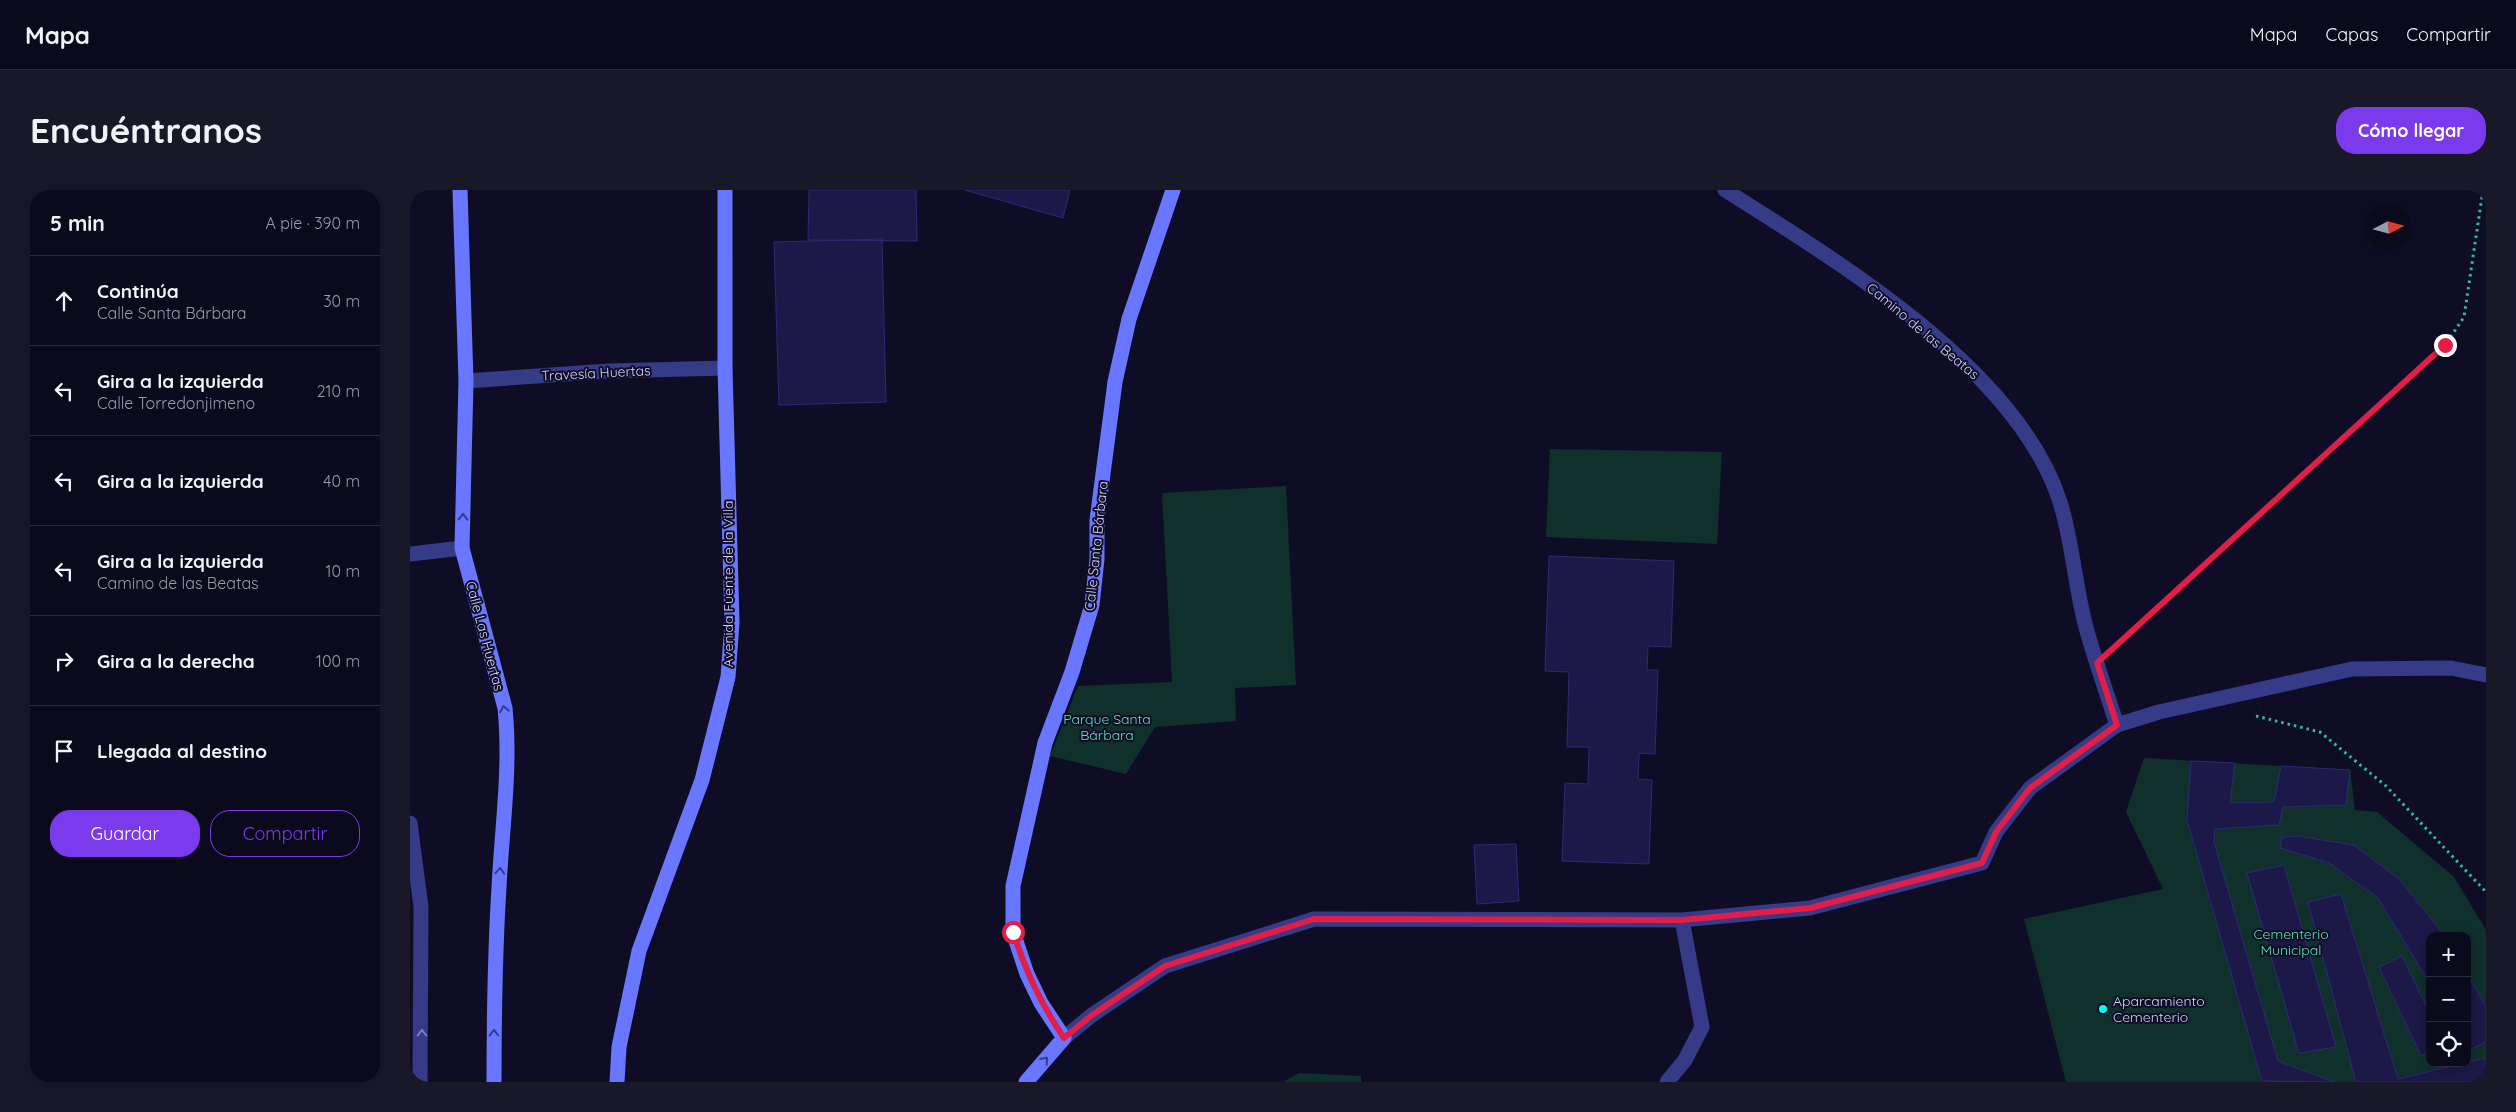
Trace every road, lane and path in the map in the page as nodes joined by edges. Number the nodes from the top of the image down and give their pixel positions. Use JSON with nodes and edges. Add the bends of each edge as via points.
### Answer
{"nodes":[{"id":1,"x":460,"y":190,"type":"edge"},
{"id":2,"x":725,"y":190,"type":"edge"},
{"id":3,"x":1173,"y":190,"type":"edge"},
{"id":4,"x":1725,"y":190,"type":"edge"},
{"id":5,"x":2483,"y":190,"type":"edge"},
{"id":6,"x":725,"y":368,"type":"junction"},
{"id":7,"x":466,"y":381,"type":"junction"},
{"id":8,"x":462,"y":548,"type":"junction"},
{"id":9,"x":410,"y":554,"type":"edge"},
{"id":10,"x":2097,"y":663,"type":"junction"},
{"id":11,"x":2486,"y":675,"type":"edge"},
{"id":12,"x":2253,"y":715,"type":"dead end"},
{"id":13,"x":2117,"y":725,"type":"junction"},
{"id":14,"x":410,"y":823,"type":"edge"},
{"id":15,"x":2486,"y":892,"type":"edge"},
{"id":16,"x":1682,"y":920,"type":"junction"},
{"id":17,"x":1064,"y":1038,"type":"junction"},
{"id":18,"x":420,"y":1082,"type":"edge"},
{"id":19,"x":494,"y":1082,"type":"edge"},
{"id":20,"x":617,"y":1082,"type":"edge"},
{"id":21,"x":1026,"y":1082,"type":"edge"},
{"id":22,"x":1667,"y":1082,"type":"edge"}],
"edges":[{"from":1,"to":7,"type":"street","name":"Calle Las Huertas"},
{"from":2,"to":6,"type":"street","name":"Avenida Fuente de la Villa"},
{"from":3,"to":17,"type":"street","name":"Calle Santa Bárbara","via":[[1129,319],[1114,391],[1097,520],[1092,605],[1072,672],[1045,743],[1013,886],[1013,932],[1027,974]]},
{"from":4,"to":10,"type":"street","name":"Camino de las Beatas","via":[[1845,266],[1976,374],[2011,413],[2038,453],[2060,502],[2087,631]]},
{"from":5,"to":10,"type":"path","via":[[2464,317],[2445,345]]},
{"from":6,"to":7,"type":"street","name":"Travesía Huertas","via":[[609,371]]},
{"from":6,"to":20,"type":"street","name":"Avenida Fuente de la Villa","via":[[732,623],[728,677],[702,780],[639,951],[619,1047]]},
{"from":8,"to":7,"type":"street","name":"Calle Las Huertas","one_way":true},
{"from":8,"to":9,"type":"street"},
{"from":19,"to":8,"type":"street","name":"Calle Las Huertas","one_way":true,"via":[[494,1004],[508,735],[505,708]]},
{"from":10,"to":13,"type":"street","name":"Camino de las Beatas"},
{"from":11,"to":13,"type":"street","via":[[2451,668],[2352,669],[2159,712]]},
{"from":12,"to":15,"type":"path","via":[[2320,732],[2386,786]]},
{"from":13,"to":16,"type":"street","via":[[2030,788],[1996,832],[1982,863],[1810,908]]},
{"from":18,"to":14,"type":"street","one_way":true,"via":[[421,907]]},
{"from":16,"to":17,"type":"street","via":[[1314,919],[1165,966]]},
{"from":16,"to":22,"type":"street","via":[[1702,1027],[1685,1060]]},
{"from":21,"to":17,"type":"street","one_way":true}]}
